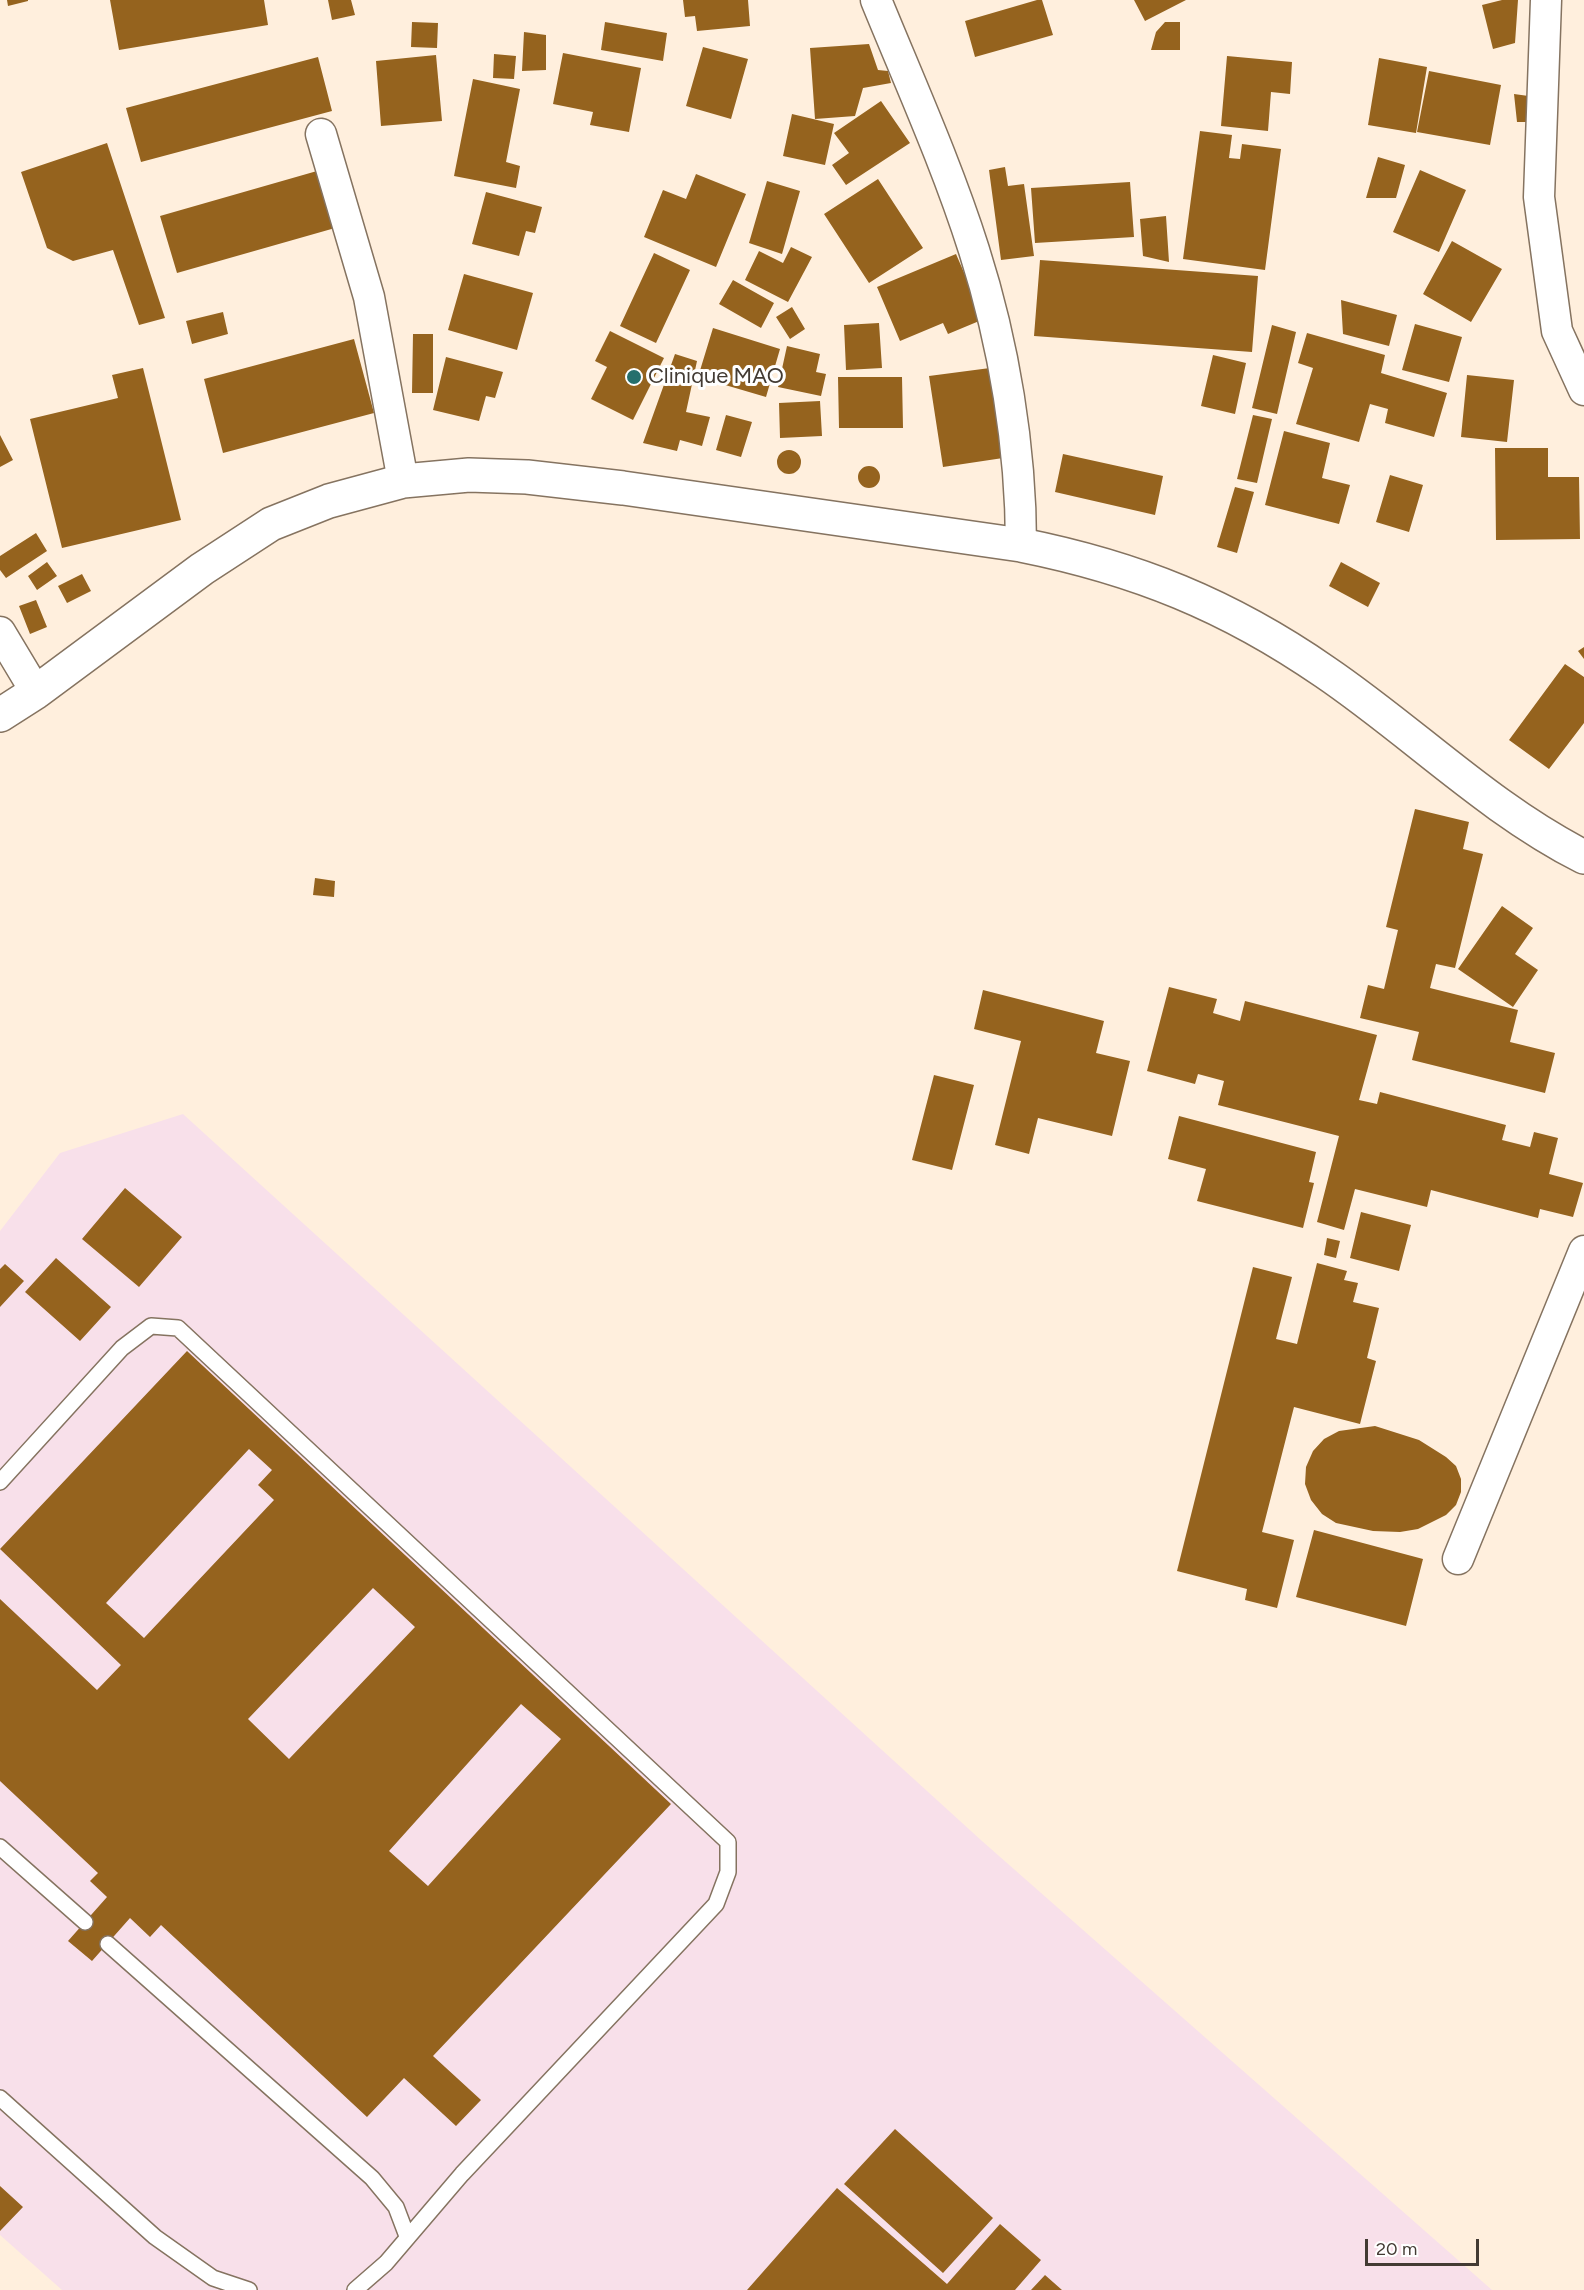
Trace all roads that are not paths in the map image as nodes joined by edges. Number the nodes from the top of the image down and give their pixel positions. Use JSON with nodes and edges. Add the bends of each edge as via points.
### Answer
{"nodes":[{"id":1,"x":876,"y":0,"type":"edge"},
{"id":2,"x":1546,"y":0,"type":"edge"},
{"id":3,"x":321,"y":134,"type":"dead end"},
{"id":4,"x":1584,"y":390,"type":"edge"},
{"id":5,"x":403,"y":481,"type":"junction"},
{"id":6,"x":1021,"y":545,"type":"junction"},
{"id":7,"x":0,"y":632,"type":"edge"},
{"id":8,"x":36,"y":692,"type":"junction"},
{"id":9,"x":0,"y":716,"type":"edge"},
{"id":10,"x":1584,"y":857,"type":"edge"},
{"id":11,"x":1584,"y":1251,"type":"edge"},
{"id":12,"x":0,"y":1482,"type":"edge"},
{"id":13,"x":1458,"y":1559,"type":"dead end"},
{"id":14,"x":0,"y":1847,"type":"edge"},
{"id":15,"x":85,"y":1922,"type":"dead end"},
{"id":16,"x":108,"y":1944,"type":"dead end"},
{"id":17,"x":0,"y":2097,"type":"edge"},
{"id":18,"x":407,"y":2236,"type":"junction"},
{"id":19,"x":249,"y":2290,"type":"edge"},
{"id":20,"x":355,"y":2290,"type":"edge"}],
"edges":[{"from":1,"to":6,"type":"street","via":[[939,150],[994,323],[1021,483]]},
{"from":2,"to":4,"type":"street","via":[[1539,197],[1557,331]]},
{"from":3,"to":5,"type":"street","via":[[369,297]]},
{"from":5,"to":6,"type":"street","via":[[469,475],[527,477]]},
{"from":5,"to":8,"type":"street","via":[[328,501],[270,524],[202,569]]},
{"from":6,"to":10,"type":"street","via":[[1131,573],[1177,589],[1246,622],[1326,672],[1494,799]]},
{"from":7,"to":8,"type":"street"},
{"from":8,"to":9,"type":"street"},
{"from":11,"to":13,"type":"street"},
{"from":12,"to":18,"type":"lane","via":[[122,1348],[151,1326],[178,1328],[728,1842],[728,1872],[716,1904]]},
{"from":14,"to":15,"type":"lane"},
{"from":16,"to":18,"type":"lane","via":[[372,2178],[396,2207]]},
{"from":17,"to":19,"type":"lane","via":[[155,2237],[213,2278]]},
{"from":18,"to":20,"type":"lane","via":[[386,2263]]}]}
